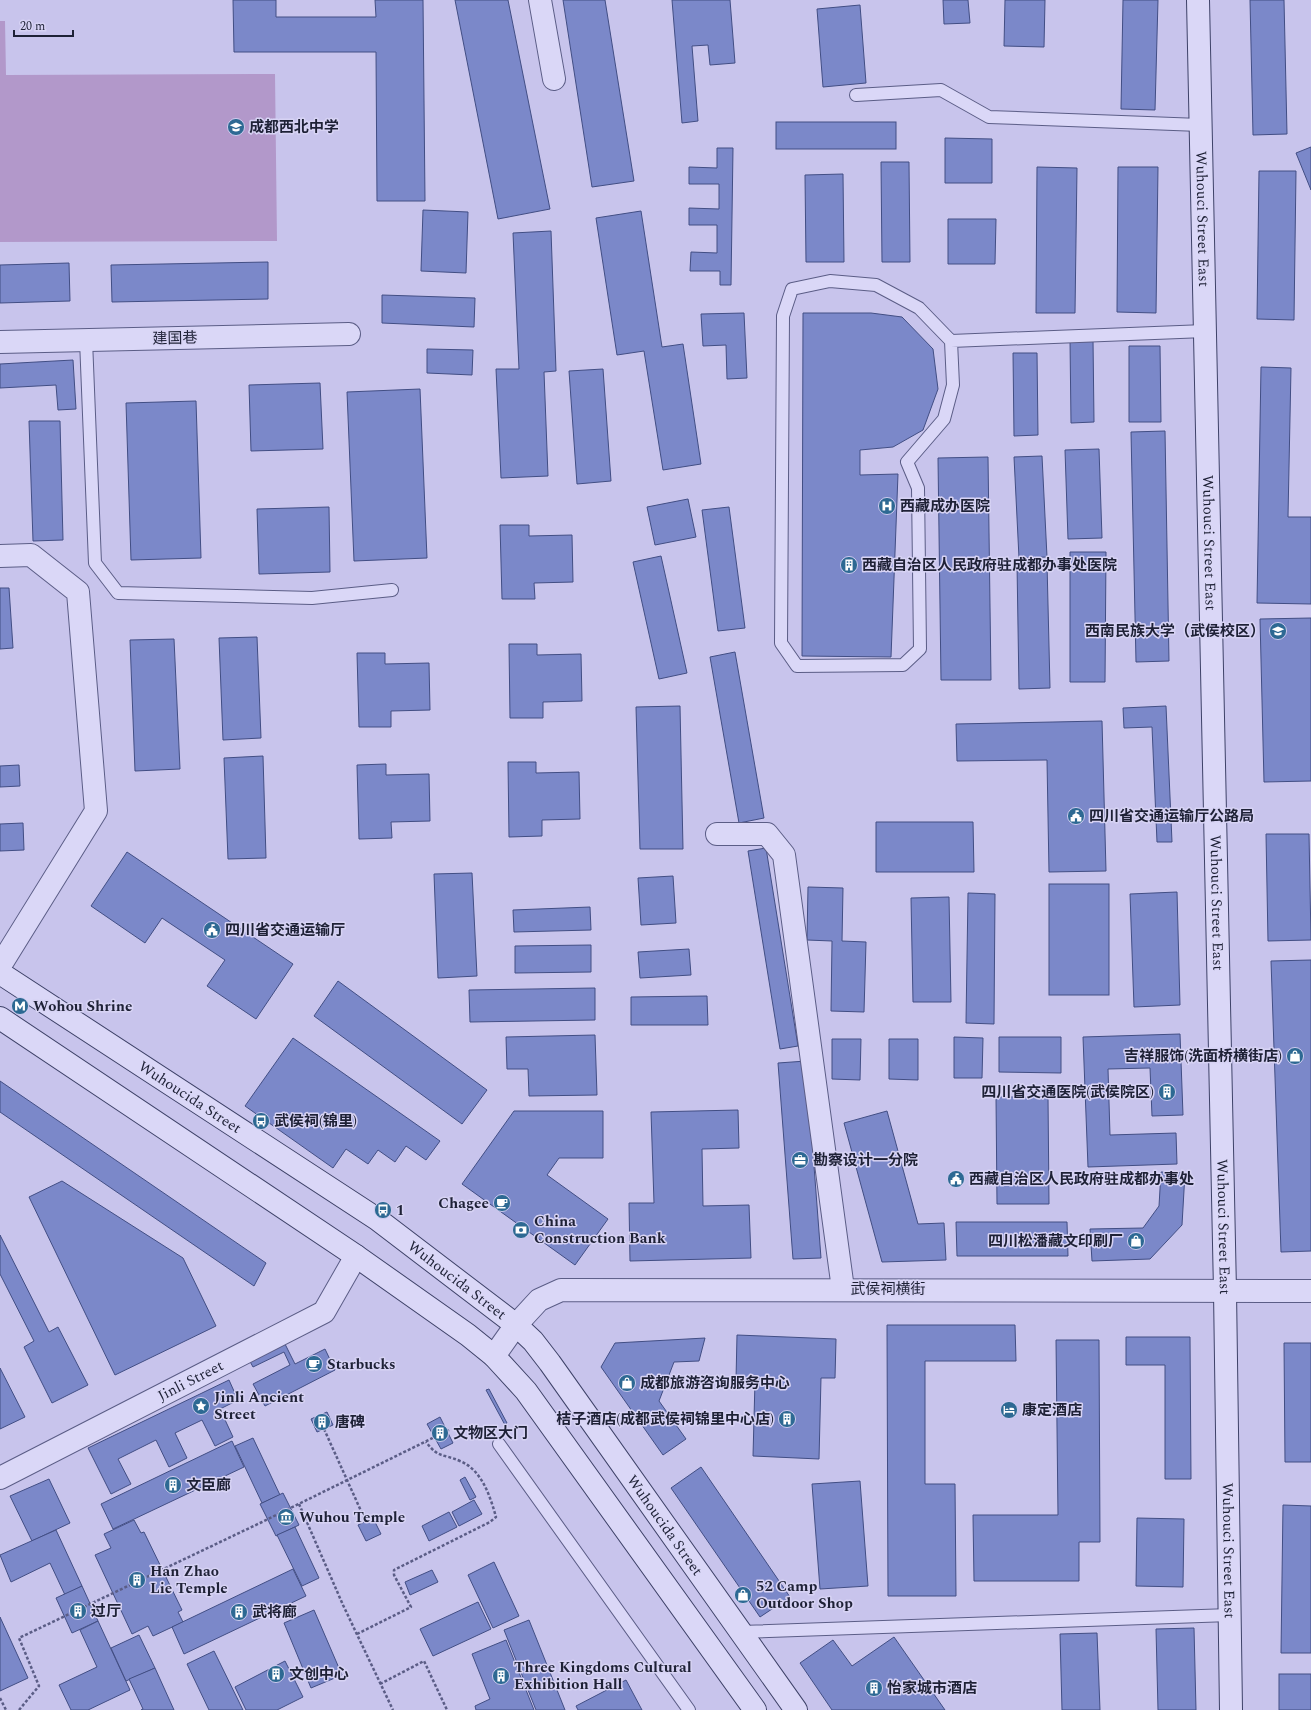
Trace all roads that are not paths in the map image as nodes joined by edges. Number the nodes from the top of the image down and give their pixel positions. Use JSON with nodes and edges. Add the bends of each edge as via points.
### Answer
{"nodes":[{"id":1,"x":540,"y":0,"type":"edge"},
{"id":2,"x":1198,"y":0,"type":"edge"},
{"id":3,"x":554,"y":79,"type":"dead end"},
{"id":4,"x":856,"y":95,"type":"dead end"},
{"id":5,"x":1200,"y":125,"type":"junction"},
{"id":6,"x":1205,"y":331,"type":"junction"},
{"id":7,"x":349,"y":334,"type":"dead end"},
{"id":8,"x":86,"y":340,"type":"junction"},
{"id":9,"x":951,"y":341,"type":"junction"},
{"id":10,"x":0,"y":342,"type":"edge"},
{"id":11,"x":0,"y":556,"type":"edge"},
{"id":12,"x":392,"y":590,"type":"dead end"},
{"id":13,"x":717,"y":834,"type":"dead end"},
{"id":14,"x":0,"y":966,"type":"edge"},
{"id":15,"x":0,"y":973,"type":"edge"},
{"id":16,"x":0,"y":1018,"type":"edge"},
{"id":17,"x":356,"y":1256,"type":"junction"},
{"id":18,"x":843,"y":1289,"type":"junction"},
{"id":19,"x":1311,"y":1290,"type":"edge"},
{"id":20,"x":1225,"y":1291,"type":"junction"},
{"id":21,"x":516,"y":1325,"type":"junction"},
{"id":22,"x":494,"y":1356,"type":"junction"},
{"id":23,"x":499,"y":1444,"type":"dead end"},
{"id":24,"x":0,"y":1478,"type":"edge"},
{"id":25,"x":1230,"y":1615,"type":"junction"},
{"id":26,"x":741,"y":1632,"type":"junction"},
{"id":27,"x":689,"y":1710,"type":"edge"},
{"id":28,"x":755,"y":1710,"type":"edge"},
{"id":29,"x":796,"y":1710,"type":"edge"},
{"id":30,"x":1231,"y":1710,"type":"edge"}],
"edges":[{"from":1,"to":3,"type":"street"},
{"from":2,"to":5,"type":"street","name":"Wuhouci Street East"},
{"from":4,"to":5,"type":"lane","via":[[941,90],[989,117]]},
{"from":5,"to":6,"type":"street","name":"Wuhouci Street East"},
{"from":6,"to":9,"type":"lane"},
{"from":6,"to":20,"type":"street","name":"Wuhouci Street East"},
{"from":7,"to":8,"type":"street","name":"建国巷"},
{"from":8,"to":10,"type":"street","name":"建国巷"},
{"from":8,"to":12,"type":"lane","via":[[95,562],[118,593],[312,598]]},
{"from":9,"to":9,"type":"lane","via":[[919,308],[876,285],[830,281],[792,289],[783,316],[781,643],[797,666],[903,664],[920,649],[918,488],[907,462],[944,420],[953,385]]},
{"from":11,"to":14,"type":"street","via":[[31,556],[78,592],[96,811]]},
{"from":13,"to":18,"type":"street","via":[[767,834],[784,855]]},
{"from":15,"to":21,"type":"street","name":"Wuhoucida Street","via":[[378,1219]]},
{"from":16,"to":17,"type":"street"},
{"from":17,"to":22,"type":"street"},
{"from":17,"to":24,"type":"street","name":"Jinli Street","via":[[324,1312]]},
{"from":18,"to":20,"type":"street","name":"武侯祠横街"},
{"from":18,"to":21,"type":"street","name":"武侯祠横街","via":[[561,1290],[539,1300]]},
{"from":19,"to":20,"type":"street","name":"武侯祠横街"},
{"from":20,"to":25,"type":"street","name":"Wuhouci Street East"},
{"from":21,"to":22,"type":"street","name":"武侯祠横街"},
{"from":21,"to":26,"type":"street","name":"Wuhoucida Street","via":[[550,1363]]},
{"from":22,"to":28,"type":"street","via":[[526,1391]]},
{"from":23,"to":27,"type":"lane"},
{"from":25,"to":26,"type":"lane"},
{"from":25,"to":30,"type":"street","name":"Wuhouci Street East"},
{"from":26,"to":29,"type":"street","name":"Wuhoucida Street"}]}
